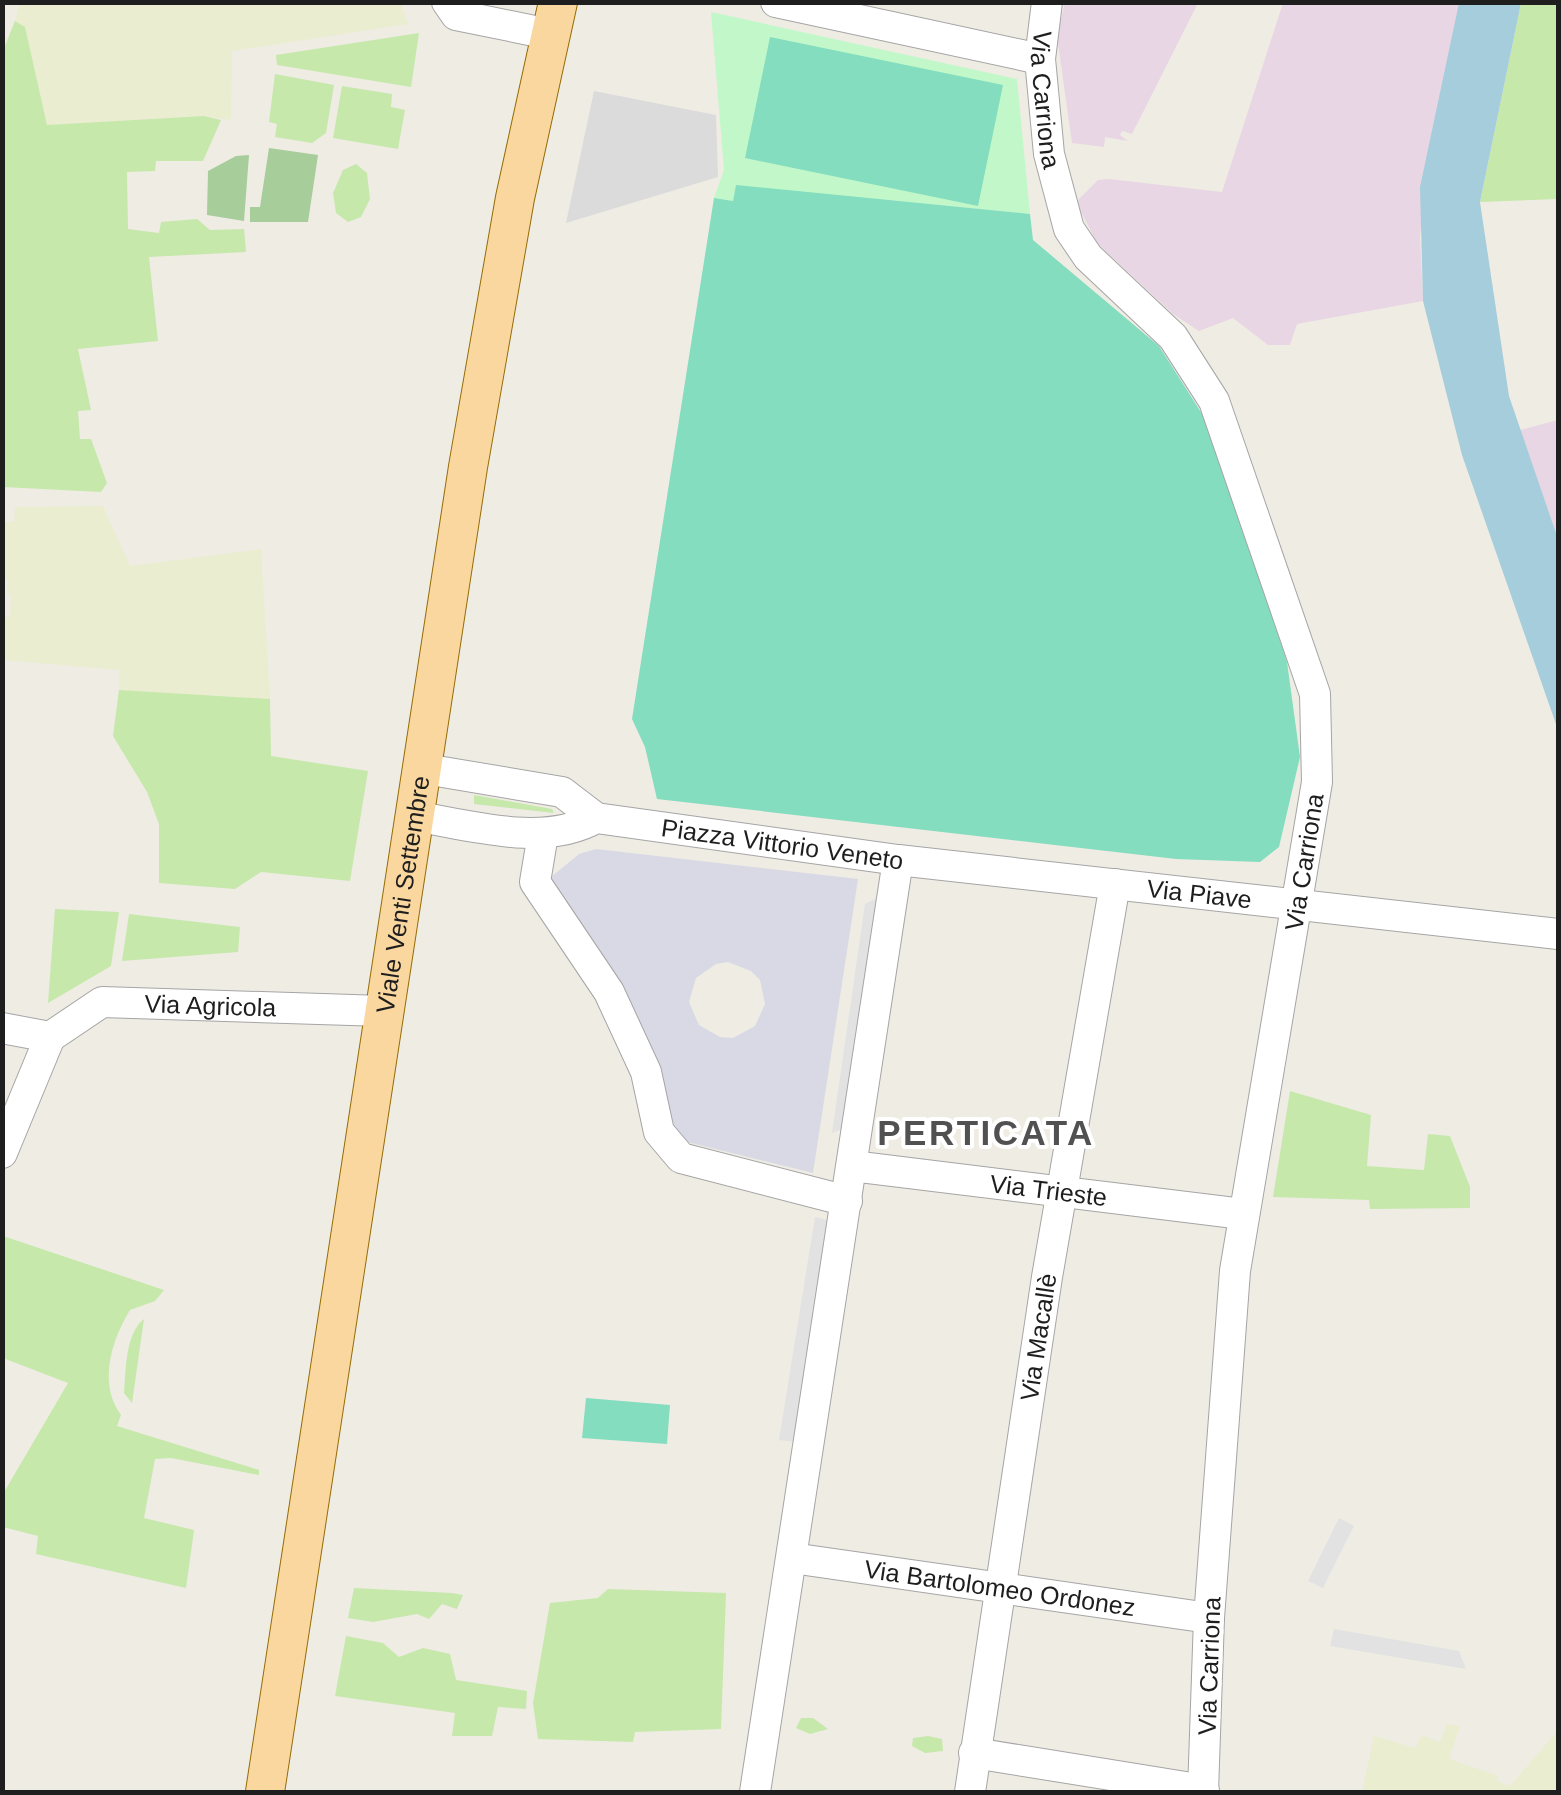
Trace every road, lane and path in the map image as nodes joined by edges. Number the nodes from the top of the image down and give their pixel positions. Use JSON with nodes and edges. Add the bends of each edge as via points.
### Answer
{"nodes":[{"id":1,"x":447,"y":2,"type":"edge"},
{"id":2,"x":776,"y":2,"type":"edge"},
{"id":3,"x":1046,"y":2,"type":"edge"},
{"id":4,"x":553,"y":18,"type":"edge"},
{"id":5,"x":1040,"y":59,"type":"junction"},
{"id":6,"x":419,"y":768,"type":"junction"},
{"id":7,"x":413,"y":816,"type":"junction"},
{"id":8,"x":596,"y":818,"type":"junction"},
{"id":9,"x":543,"y":834,"type":"junction"},
{"id":10,"x":898,"y":860,"type":"junction"},
{"id":11,"x":1115,"y":884,"type":"junction"},
{"id":12,"x":1297,"y":903,"type":"junction"},
{"id":13,"x":1558,"y":934,"type":"edge"},
{"id":14,"x":383,"y":1011,"type":"junction"},
{"id":15,"x":2,"y":1028,"type":"edge"},
{"id":16,"x":50,"y":1037,"type":"junction"},
{"id":17,"x":2,"y":1153,"type":"edge"},
{"id":18,"x":852,"y":1166,"type":"junction"},
{"id":19,"x":1062,"y":1192,"type":"junction"},
{"id":20,"x":846,"y":1201,"type":"junction"},
{"id":21,"x":1244,"y":1214,"type":"junction"},
{"id":22,"x":792,"y":1558,"type":"junction"},
{"id":23,"x":998,"y":1587,"type":"junction"},
{"id":24,"x":1209,"y":1618,"type":"junction"},
{"id":25,"x":974,"y":1754,"type":"junction"},
{"id":26,"x":1068,"y":1781,"type":"edge"},
{"id":27,"x":1204,"y":1791,"type":"edge"},
{"id":28,"x":265,"y":1792,"type":"edge"},
{"id":29,"x":756,"y":1792,"type":"edge"},
{"id":30,"x":970,"y":1792,"type":"edge"}],
"edges":[{"from":1,"to":4,"type":"street","via":[[456,16]]},
{"from":2,"to":5,"type":"street"},
{"from":3,"to":5,"type":"street","name":"Via Carriona"},
{"from":4,"to":6,"type":"main road","name":"Viale Venti Settembre","via":[[487,349]]},
{"from":5,"to":12,"type":"street","name":"Via Carriona","via":[[1053,175],[1069,229],[1088,257],[1174,337],[1214,401],[1315,694],[1317,782]]},
{"from":6,"to":7,"type":"main road","name":"Viale Venti Settembre"},
{"from":6,"to":8,"type":"street","name":"Piazza Vittorio Veneto","via":[[562,792]]},
{"from":7,"to":9,"type":"street","name":"Piazza Vittorio Veneto"},
{"from":7,"to":14,"type":"main road","name":"Viale Venti Settembre"},
{"from":8,"to":9,"type":"street","name":"Piazza Vittorio Veneto"},
{"from":8,"to":10,"type":"street","name":"Piazza Vittorio Veneto"},
{"from":9,"to":20,"type":"street","via":[[535,882],[610,992],[646,1072],[665,1143],[681,1158]]},
{"from":10,"to":11,"type":"street","name":"Via Piave"},
{"from":10,"to":18,"type":"street","name":"Piazza Vittorio Veneto"},
{"from":11,"to":12,"type":"street","name":"Via Piave"},
{"from":11,"to":19,"type":"street","name":"Via Macallè"},
{"from":12,"to":13,"type":"street","name":"Via Piave"},
{"from":12,"to":21,"type":"street","name":"Via Carriona"},
{"from":14,"to":16,"type":"street","name":"Via Agricola","via":[[102,1002]]},
{"from":14,"to":28,"type":"main road","name":"Viale Venti Settembre"},
{"from":15,"to":16,"type":"street"},
{"from":16,"to":17,"type":"street"},
{"from":18,"to":19,"type":"street","name":"Via Trieste"},
{"from":18,"to":20,"type":"street"},
{"from":19,"to":21,"type":"street","name":"Via Trieste"},
{"from":19,"to":23,"type":"street","name":"Via Macallè"},
{"from":20,"to":22,"type":"street"},
{"from":21,"to":24,"type":"street","name":"Via Carriona"},
{"from":22,"to":23,"type":"street","name":"Via Bartolomeo Ordonez"},
{"from":22,"to":29,"type":"street"},
{"from":23,"to":24,"type":"street","name":"Via Bartolomeo Ordonez"},
{"from":23,"to":25,"type":"street","name":"Via Macallè"},
{"from":24,"to":27,"type":"street","name":"Via Carriona"},
{"from":25,"to":26,"type":"street"},
{"from":25,"to":30,"type":"street","name":"Via Macallè"},
{"from":26,"to":27,"type":"street"}]}
